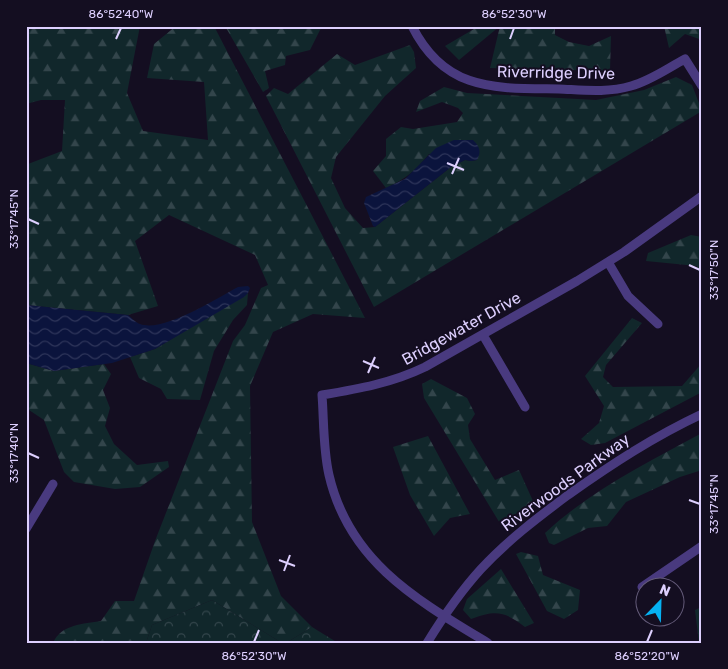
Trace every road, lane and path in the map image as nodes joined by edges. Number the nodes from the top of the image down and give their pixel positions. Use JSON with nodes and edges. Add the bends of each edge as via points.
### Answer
{"nodes":[{"id":1,"x":412,"y":26,"type":"edge"},
{"id":2,"x":702,"y":86,"type":"edge"},
{"id":3,"x":702,"y":196,"type":"edge"},
{"id":4,"x":608,"y":262,"type":"junction"},
{"id":5,"x":658,"y":324,"type":"dead end"},
{"id":6,"x":483,"y":335,"type":"junction"},
{"id":7,"x":525,"y":407,"type":"dead end"},
{"id":8,"x":702,"y":414,"type":"edge"},
{"id":9,"x":53,"y":484,"type":"dead end"},
{"id":10,"x":26,"y":529,"type":"edge"},
{"id":11,"x":702,"y":546,"type":"edge"},
{"id":12,"x":658,"y":576,"type":"edge"},
{"id":13,"x":443,"y":616,"type":"junction"},
{"id":14,"x":427,"y":643,"type":"edge"},
{"id":15,"x":488,"y":643,"type":"edge"}],
"edges":[{"from":1,"to":2,"type":"street","name":"Riverridge Drive","via":[[425,49],[440,64],[479,84],[506,88],[614,90],[642,82],[685,59]]},
{"from":3,"to":4,"type":"street","name":"Bridgewater Drive"},
{"from":4,"to":5,"type":"street","via":[[628,296]]},
{"from":4,"to":6,"type":"street","name":"Bridgewater Drive"},
{"from":6,"to":7,"type":"street"},
{"from":6,"to":13,"type":"street","name":"Bridgewater Drive","via":[[407,376],[322,395],[328,472],[343,516],[380,568]]},
{"from":8,"to":13,"type":"street","name":"Riverwoods Parkway","via":[[611,464],[525,528],[482,568]]},
{"from":9,"to":10,"type":"street"},
{"from":11,"to":12,"type":"street"},
{"from":13,"to":14,"type":"street","name":"Riverwoods Parkway"},
{"from":13,"to":15,"type":"street"}]}
